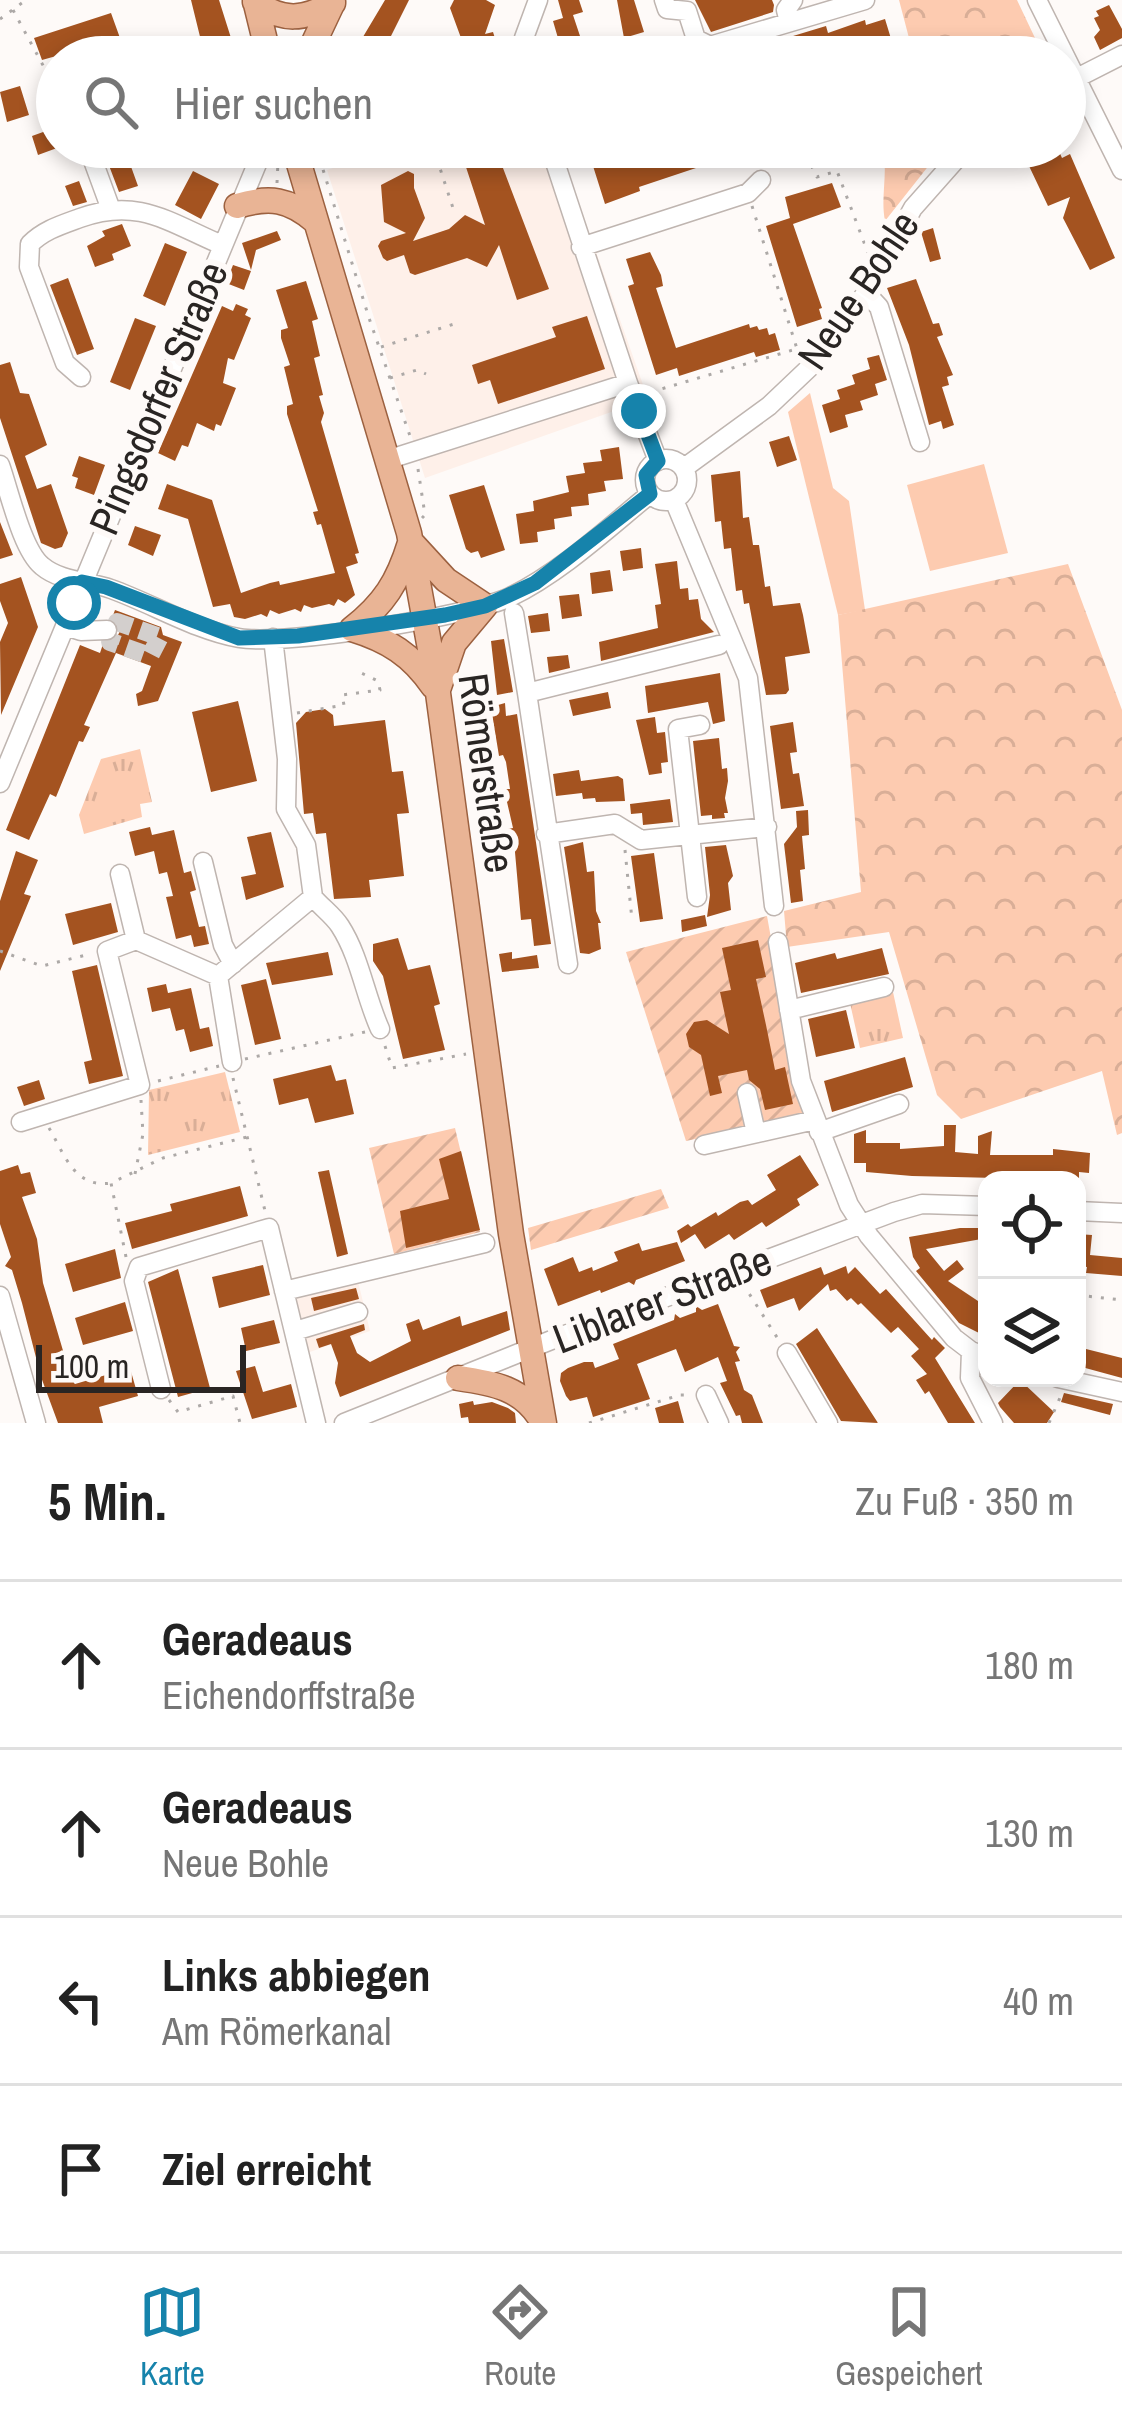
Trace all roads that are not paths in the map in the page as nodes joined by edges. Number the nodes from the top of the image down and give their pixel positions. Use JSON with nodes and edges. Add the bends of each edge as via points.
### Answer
{"nodes":[{"id":1,"x":538,"y":0,"type":"edge"},
{"id":2,"x":664,"y":0,"type":"edge"},
{"id":3,"x":793,"y":0,"type":"edge"},
{"id":4,"x":865,"y":0,"type":"edge"},
{"id":5,"x":1037,"y":0,"type":"edge"},
{"id":6,"x":255,"y":1,"type":"edge"},
{"id":7,"x":333,"y":1,"type":"edge"},
{"id":8,"x":789,"y":22,"type":"junction"},
{"id":9,"x":264,"y":36,"type":"edge"},
{"id":10,"x":317,"y":36,"type":"edge"},
{"id":11,"x":525,"y":36,"type":"edge"},
{"id":12,"x":688,"y":36,"type":"edge"},
{"id":13,"x":743,"y":36,"type":"edge"},
{"id":14,"x":1052,"y":36,"type":"edge"},
{"id":15,"x":1122,"y":55,"type":"edge"},
{"id":16,"x":1086,"y":73,"type":"edge"},
{"id":17,"x":1086,"y":108,"type":"edge"},
{"id":18,"x":96,"y":168,"type":"edge"},
{"id":19,"x":254,"y":168,"type":"edge"},
{"id":20,"x":300,"y":168,"type":"edge"},
{"id":21,"x":557,"y":168,"type":"edge"},
{"id":22,"x":948,"y":168,"type":"edge"},
{"id":23,"x":1122,"y":170,"type":"edge"},
{"id":24,"x":755,"y":187,"type":"road end"},
{"id":25,"x":237,"y":206,"type":"junction"},
{"id":26,"x":110,"y":207,"type":"junction"},
{"id":27,"x":315,"y":221,"type":"junction"},
{"id":28,"x":222,"y":245,"type":"junction"},
{"id":29,"x":581,"y":247,"type":"junction"},
{"id":30,"x":866,"y":293,"type":"junction"},
{"id":31,"x":80,"y":377,"type":"dead end"},
{"id":32,"x":628,"y":383,"type":"junction"},
{"id":33,"x":920,"y":442,"type":"dead end"},
{"id":34,"x":403,"y":455,"type":"junction"},
{"id":35,"x":658,"y":461,"type":"junction"},
{"id":36,"x":0,"y":465,"type":"edge"},
{"id":37,"x":684,"y":468,"type":"junction"},
{"id":38,"x":650,"y":494,"type":"junction"},
{"id":39,"x":674,"y":500,"type":"junction"},
{"id":40,"x":8,"y":514,"type":"edge"},
{"id":41,"x":410,"y":537,"type":"junction"},
{"id":42,"x":82,"y":582,"type":"junction"},
{"id":43,"x":485,"y":606,"type":"junction"},
{"id":44,"x":514,"y":614,"type":"dead end"},
{"id":45,"x":424,"y":618,"type":"junction"},
{"id":46,"x":65,"y":626,"type":"junction"},
{"id":47,"x":352,"y":629,"type":"junction"},
{"id":48,"x":107,"y":630,"type":"dead end"},
{"id":49,"x":273,"y":638,"type":"junction"},
{"id":50,"x":719,"y":645,"type":"dead end"},
{"id":51,"x":527,"y":693,"type":"junction"},
{"id":52,"x":438,"y":694,"type":"junction"},
{"id":53,"x":700,"y":725,"type":"dead end"},
{"id":54,"x":0,"y":783,"type":"edge"},
{"id":55,"x":767,"y":827,"type":"junction"},
{"id":56,"x":546,"y":834,"type":"junction"},
{"id":57,"x":690,"y":836,"type":"junction"},
{"id":58,"x":203,"y":862,"type":"dead end"},
{"id":59,"x":120,"y":874,"type":"dead end"},
{"id":60,"x":313,"y":897,"type":"junction"},
{"id":61,"x":697,"y":897,"type":"dead end"},
{"id":62,"x":773,"y":905,"type":"dead end"},
{"id":63,"x":136,"y":940,"type":"junction"},
{"id":64,"x":778,"y":942,"type":"dead end"},
{"id":65,"x":568,"y":964,"type":"dead end"},
{"id":66,"x":226,"y":970,"type":"junction"},
{"id":67,"x":884,"y":987,"type":"dead end"},
{"id":68,"x":789,"y":1010,"type":"junction"},
{"id":69,"x":380,"y":1029,"type":"road end"},
{"id":70,"x":232,"y":1062,"type":"road end"},
{"id":71,"x":747,"y":1093,"type":"dead end"},
{"id":72,"x":898,"y":1104,"type":"dead end"},
{"id":73,"x":21,"y":1122,"type":"dead end"},
{"id":74,"x":817,"y":1126,"type":"junction"},
{"id":75,"x":756,"y":1133,"type":"junction"},
{"id":76,"x":704,"y":1145,"type":"dead end"},
{"id":77,"x":978,"y":1206,"type":"edge"},
{"id":78,"x":1086,"y":1211,"type":"edge"},
{"id":79,"x":1122,"y":1213,"type":"edge"},
{"id":80,"x":860,"y":1224,"type":"junction"},
{"id":81,"x":485,"y":1243,"type":"dead end"},
{"id":82,"x":284,"y":1291,"type":"junction"},
{"id":83,"x":0,"y":1296,"type":"edge"},
{"id":84,"x":358,"y":1312,"type":"dead end"},
{"id":85,"x":295,"y":1331,"type":"junction"},
{"id":86,"x":530,"y":1349,"type":"junction"},
{"id":87,"x":787,"y":1353,"type":"road end"},
{"id":88,"x":978,"y":1353,"type":"edge"},
{"id":89,"x":978,"y":1357,"type":"edge"},
{"id":90,"x":458,"y":1378,"type":"junction"},
{"id":91,"x":1086,"y":1384,"type":"edge"},
{"id":92,"x":160,"y":1389,"type":"road end"},
{"id":93,"x":1122,"y":1392,"type":"edge"},
{"id":94,"x":706,"y":1395,"type":"road end"},
{"id":95,"x":350,"y":1422,"type":"edge"},
{"id":96,"x":36,"y":1423,"type":"edge"},
{"id":97,"x":316,"y":1423,"type":"edge"},
{"id":98,"x":544,"y":1423,"type":"edge"},
{"id":99,"x":719,"y":1423,"type":"edge"},
{"id":100,"x":828,"y":1423,"type":"edge"},
{"id":101,"x":993,"y":1423,"type":"edge"}],
"edges":[{"from":1,"to":11,"type":"street"},
{"from":2,"to":12,"type":"street","via":[[667,8],[687,10]]},
{"from":3,"to":8,"type":"street"},
{"from":4,"to":8,"type":"street"},
{"from":5,"to":14,"type":"street"},
{"from":6,"to":7,"type":"main road","via":[[292,18]]},
{"from":6,"to":9,"type":"main road"},
{"from":7,"to":10,"type":"main road"},
{"from":8,"to":13,"type":"street"},
{"from":15,"to":16,"type":"street"},
{"from":17,"to":23,"type":"street"},
{"from":18,"to":26,"type":"street"},
{"from":19,"to":25,"type":"street","name":"Pingsdorfer Straße"},
{"from":20,"to":27,"type":"main road","name":"Römerstraße"},
{"from":21,"to":29,"type":"street"},
{"from":22,"to":30,"type":"street","name":"Neue Bohle","via":[[913,208]]},
{"from":24,"to":29,"type":"street"},
{"from":25,"to":27,"type":"main road","via":[[275,198]]},
{"from":25,"to":28,"type":"street","name":"Pingsdorfer Straße"},
{"from":26,"to":28,"type":"street"},
{"from":26,"to":31,"type":"street","via":[[38,236],[27,255],[65,363]]},
{"from":27,"to":34,"type":"main road","name":"Römerstraße"},
{"from":28,"to":42,"type":"street","name":"Pingsdorfer Straße"},
{"from":29,"to":32,"type":"street"},
{"from":30,"to":33,"type":"street","via":[[879,307]]},
{"from":30,"to":37,"type":"street","name":"Neue Bohle","via":[[809,368]]},
{"from":32,"to":34,"type":"street"},
{"from":32,"to":35,"type":"street"},
{"from":34,"to":41,"type":"main road","name":"Römerstraße"},
{"from":35,"to":37,"type":"street"},
{"from":35,"to":38,"type":"street","via":[[646,475]]},
{"from":36,"to":40,"type":"street"},
{"from":37,"to":39,"type":"street","via":[[687,487]]},
{"from":38,"to":39,"type":"street"},
{"from":38,"to":43,"type":"street","via":[[535,583]]},
{"from":39,"to":55,"type":"street","via":[[748,678]]},
{"from":40,"to":42,"type":"street","via":[[35,560]]},
{"from":41,"to":43,"type":"main road","via":[[446,580]]},
{"from":41,"to":45,"type":"main road","name":"Römerstraße"},
{"from":41,"to":47,"type":"main road","via":[[393,590]]},
{"from":42,"to":46,"type":"street","name":"Pingsdorfer Straße"},
{"from":42,"to":49,"type":"street","via":[[167,622]]},
{"from":43,"to":45,"type":"street"},
{"from":43,"to":52,"type":"main road","via":[[454,643]]},
{"from":44,"to":51,"type":"street"},
{"from":45,"to":47,"type":"street"},
{"from":45,"to":52,"type":"main road","name":"Römerstraße"},
{"from":46,"to":48,"type":"street"},
{"from":46,"to":54,"type":"street","name":"Pingsdorfer Straße"},
{"from":47,"to":49,"type":"street"},
{"from":47,"to":52,"type":"main road","via":[[398,648]]},
{"from":49,"to":60,"type":"street","via":[[286,809],[306,845]]},
{"from":50,"to":51,"type":"street"},
{"from":51,"to":56,"type":"street"},
{"from":52,"to":86,"type":"main road","name":"Römerstraße"},
{"from":53,"to":57,"type":"street","via":[[678,729]]},
{"from":55,"to":57,"type":"street"},
{"from":55,"to":62,"type":"street"},
{"from":56,"to":57,"type":"street","via":[[615,824],[641,840]]},
{"from":56,"to":65,"type":"street"},
{"from":57,"to":61,"type":"street"},
{"from":58,"to":66,"type":"street"},
{"from":59,"to":63,"type":"street"},
{"from":60,"to":66,"type":"street"},
{"from":60,"to":69,"type":"street","via":[[354,951]]},
{"from":63,"to":66,"type":"street"},
{"from":63,"to":73,"type":"street","via":[[106,951],[140,1085]]},
{"from":64,"to":68,"type":"street"},
{"from":66,"to":70,"type":"street"},
{"from":67,"to":68,"type":"street"},
{"from":68,"to":74,"type":"street"},
{"from":71,"to":75,"type":"street"},
{"from":72,"to":74,"type":"street"},
{"from":74,"to":75,"type":"street"},
{"from":74,"to":80,"type":"street"},
{"from":75,"to":76,"type":"street"},
{"from":77,"to":80,"type":"street","name":"Liblarer Straße","via":[[922,1204]]},
{"from":78,"to":79,"type":"street"},
{"from":80,"to":86,"type":"street","name":"Liblarer Straße"},
{"from":80,"to":88,"type":"street","via":[[954,1338]]},
{"from":81,"to":82,"type":"street"},
{"from":82,"to":85,"type":"street"},
{"from":82,"to":92,"type":"street","via":[[269,1228],[140,1267],[134,1279]]},
{"from":83,"to":96,"type":"street"},
{"from":84,"to":85,"type":"street"},
{"from":85,"to":97,"type":"street"},
{"from":86,"to":90,"type":"street","name":"Liblarer Straße"},
{"from":86,"to":98,"type":"main road","name":"Römerstraße"},
{"from":87,"to":100,"type":"street"},
{"from":89,"to":101,"type":"street","via":[[970,1378]]},
{"from":90,"to":95,"type":"street","name":"Liblarer Straße"},
{"from":90,"to":98,"type":"main road","via":[[512,1390]]},
{"from":91,"to":93,"type":"street"},
{"from":94,"to":99,"type":"street"}]}
